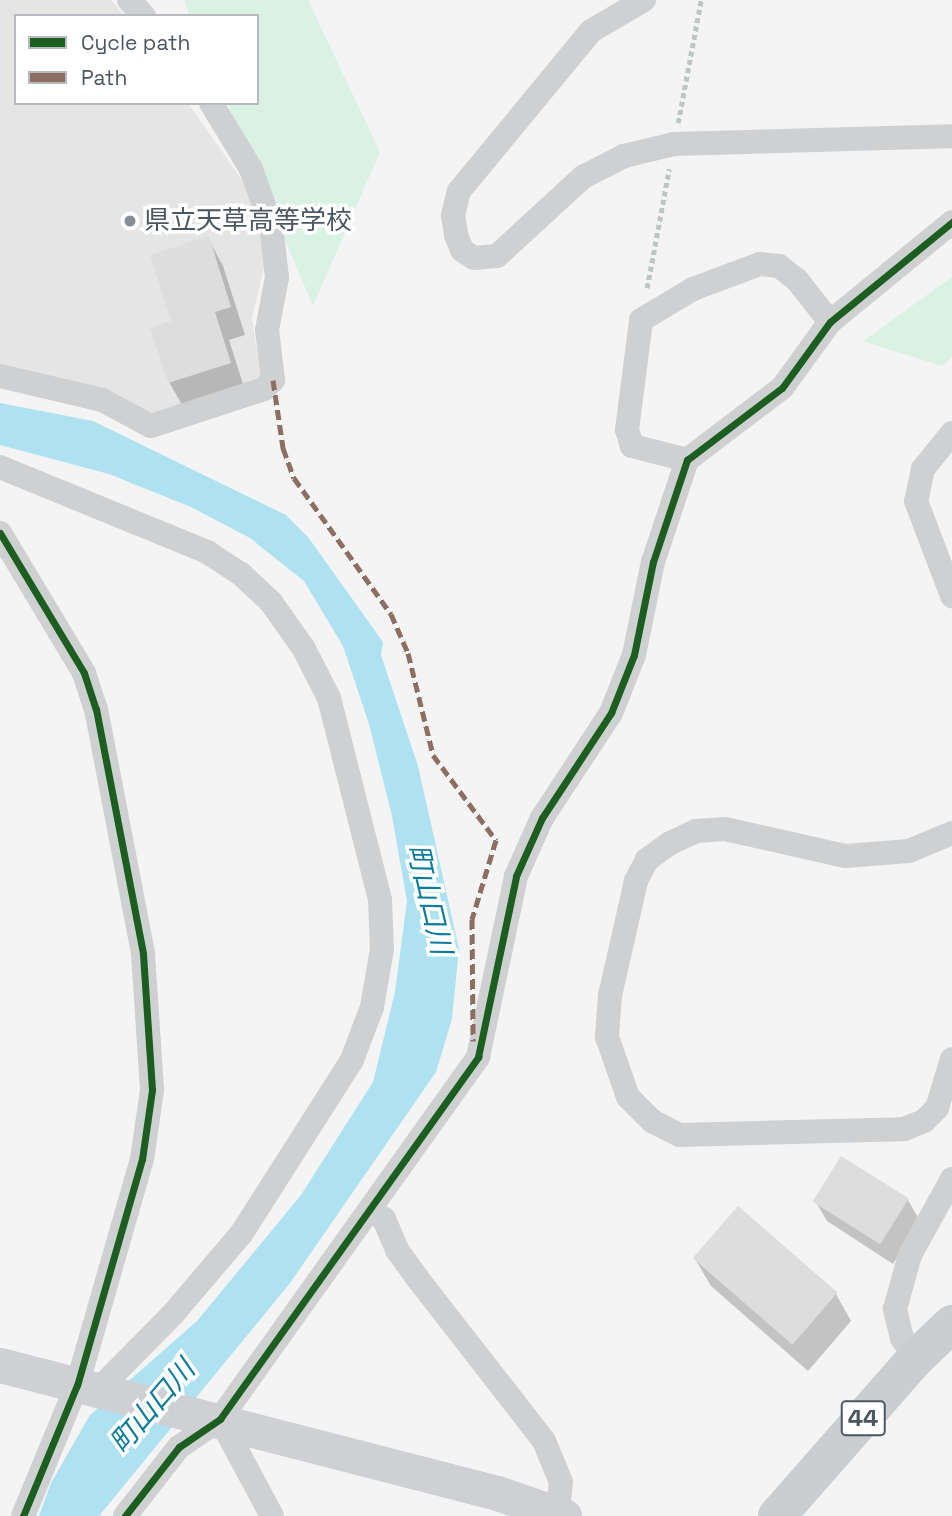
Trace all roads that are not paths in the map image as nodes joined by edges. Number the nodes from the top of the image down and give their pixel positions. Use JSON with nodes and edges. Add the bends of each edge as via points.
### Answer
{"nodes":[{"id":1,"x":130,"y":0,"type":"edge"},
{"id":2,"x":644,"y":0,"type":"edge"},
{"id":3,"x":142,"y":14,"type":"edge"},
{"id":4,"x":212,"y":105,"type":"edge"},
{"id":5,"x":952,"y":136,"type":"edge"},
{"id":6,"x":952,"y":222,"type":"edge"},
{"id":7,"x":830,"y":322,"type":"junction"},
{"id":8,"x":0,"y":376,"type":"edge"},
{"id":9,"x":952,"y":433,"type":"edge"},
{"id":10,"x":687,"y":460,"type":"junction"},
{"id":11,"x":0,"y":467,"type":"edge"},
{"id":12,"x":0,"y":533,"type":"edge"},
{"id":13,"x":952,"y":596,"type":"edge"},
{"id":14,"x":952,"y":833,"type":"edge"},
{"id":15,"x":952,"y":1059,"type":"edge"},
{"id":16,"x":952,"y":1179,"type":"edge"},
{"id":17,"x":371,"y":1210,"type":"junction"},
{"id":18,"x":952,"y":1324,"type":"edge"},
{"id":19,"x":916,"y":1358,"type":"junction"},
{"id":20,"x":0,"y":1365,"type":"edge"},
{"id":21,"x":95,"y":1389,"type":"junction"},
{"id":22,"x":211,"y":1416,"type":"junction"},
{"id":23,"x":561,"y":1514,"type":"edge"},
{"id":24,"x":23,"y":1516,"type":"edge"},
{"id":25,"x":125,"y":1516,"type":"edge"},
{"id":26,"x":272,"y":1516,"type":"edge"},
{"id":27,"x":777,"y":1516,"type":"edge"}],
"edges":[{"from":1,"to":3,"type":"street"},
{"from":2,"to":5,"type":"street","via":[[591,31],[459,191],[453,215],[462,250],[474,258],[497,256],[583,177],[624,156]]},
{"from":4,"to":8,"type":"street","via":[[250,169],[271,224],[277,276],[267,330],[273,380],[264,389],[151,426],[102,400]]},
{"from":6,"to":7,"type":"street"},
{"from":7,"to":10,"type":"street","via":[[782,388]]},
{"from":7,"to":10,"type":"street","via":[[797,280],[779,266],[760,264],[693,289],[641,320],[627,430],[632,446]]},
{"from":9,"to":13,"type":"street","via":[[923,468],[916,501]]},
{"from":10,"to":17,"type":"street","via":[[653,562],[634,656],[616,702],[542,818],[516,876],[478,1057]]},
{"from":11,"to":21,"type":"street","via":[[206,552],[241,574],[271,602],[304,649],[329,698],[380,900],[382,949],[372,1007],[352,1060],[241,1234],[173,1314]]},
{"from":12,"to":21,"type":"street","via":[[83,673],[96,709],[144,954],[152,1090]]},
{"from":14,"to":15,"type":"street","via":[[909,851],[845,856],[725,829],[696,831],[670,843],[647,860],[636,881],[610,995],[607,1037],[628,1097],[652,1121],[680,1135],[904,1129],[924,1121],[937,1108]]},
{"from":16,"to":19,"type":"street","via":[[910,1255],[895,1310],[902,1338]]},
{"from":17,"to":22,"type":"street"},
{"from":17,"to":23,"type":"street","via":[[384,1219],[411,1269],[544,1441],[561,1482]]},
{"from":18,"to":19,"type":"main road","number":"44"},
{"from":19,"to":27,"type":"main road","number":"44"},
{"from":20,"to":21,"type":"street"},
{"from":21,"to":22,"type":"street"},
{"from":21,"to":24,"type":"street"},
{"from":22,"to":23,"type":"street"},
{"from":22,"to":25,"type":"street","via":[[179,1447]]},
{"from":22,"to":26,"type":"street"}]}
